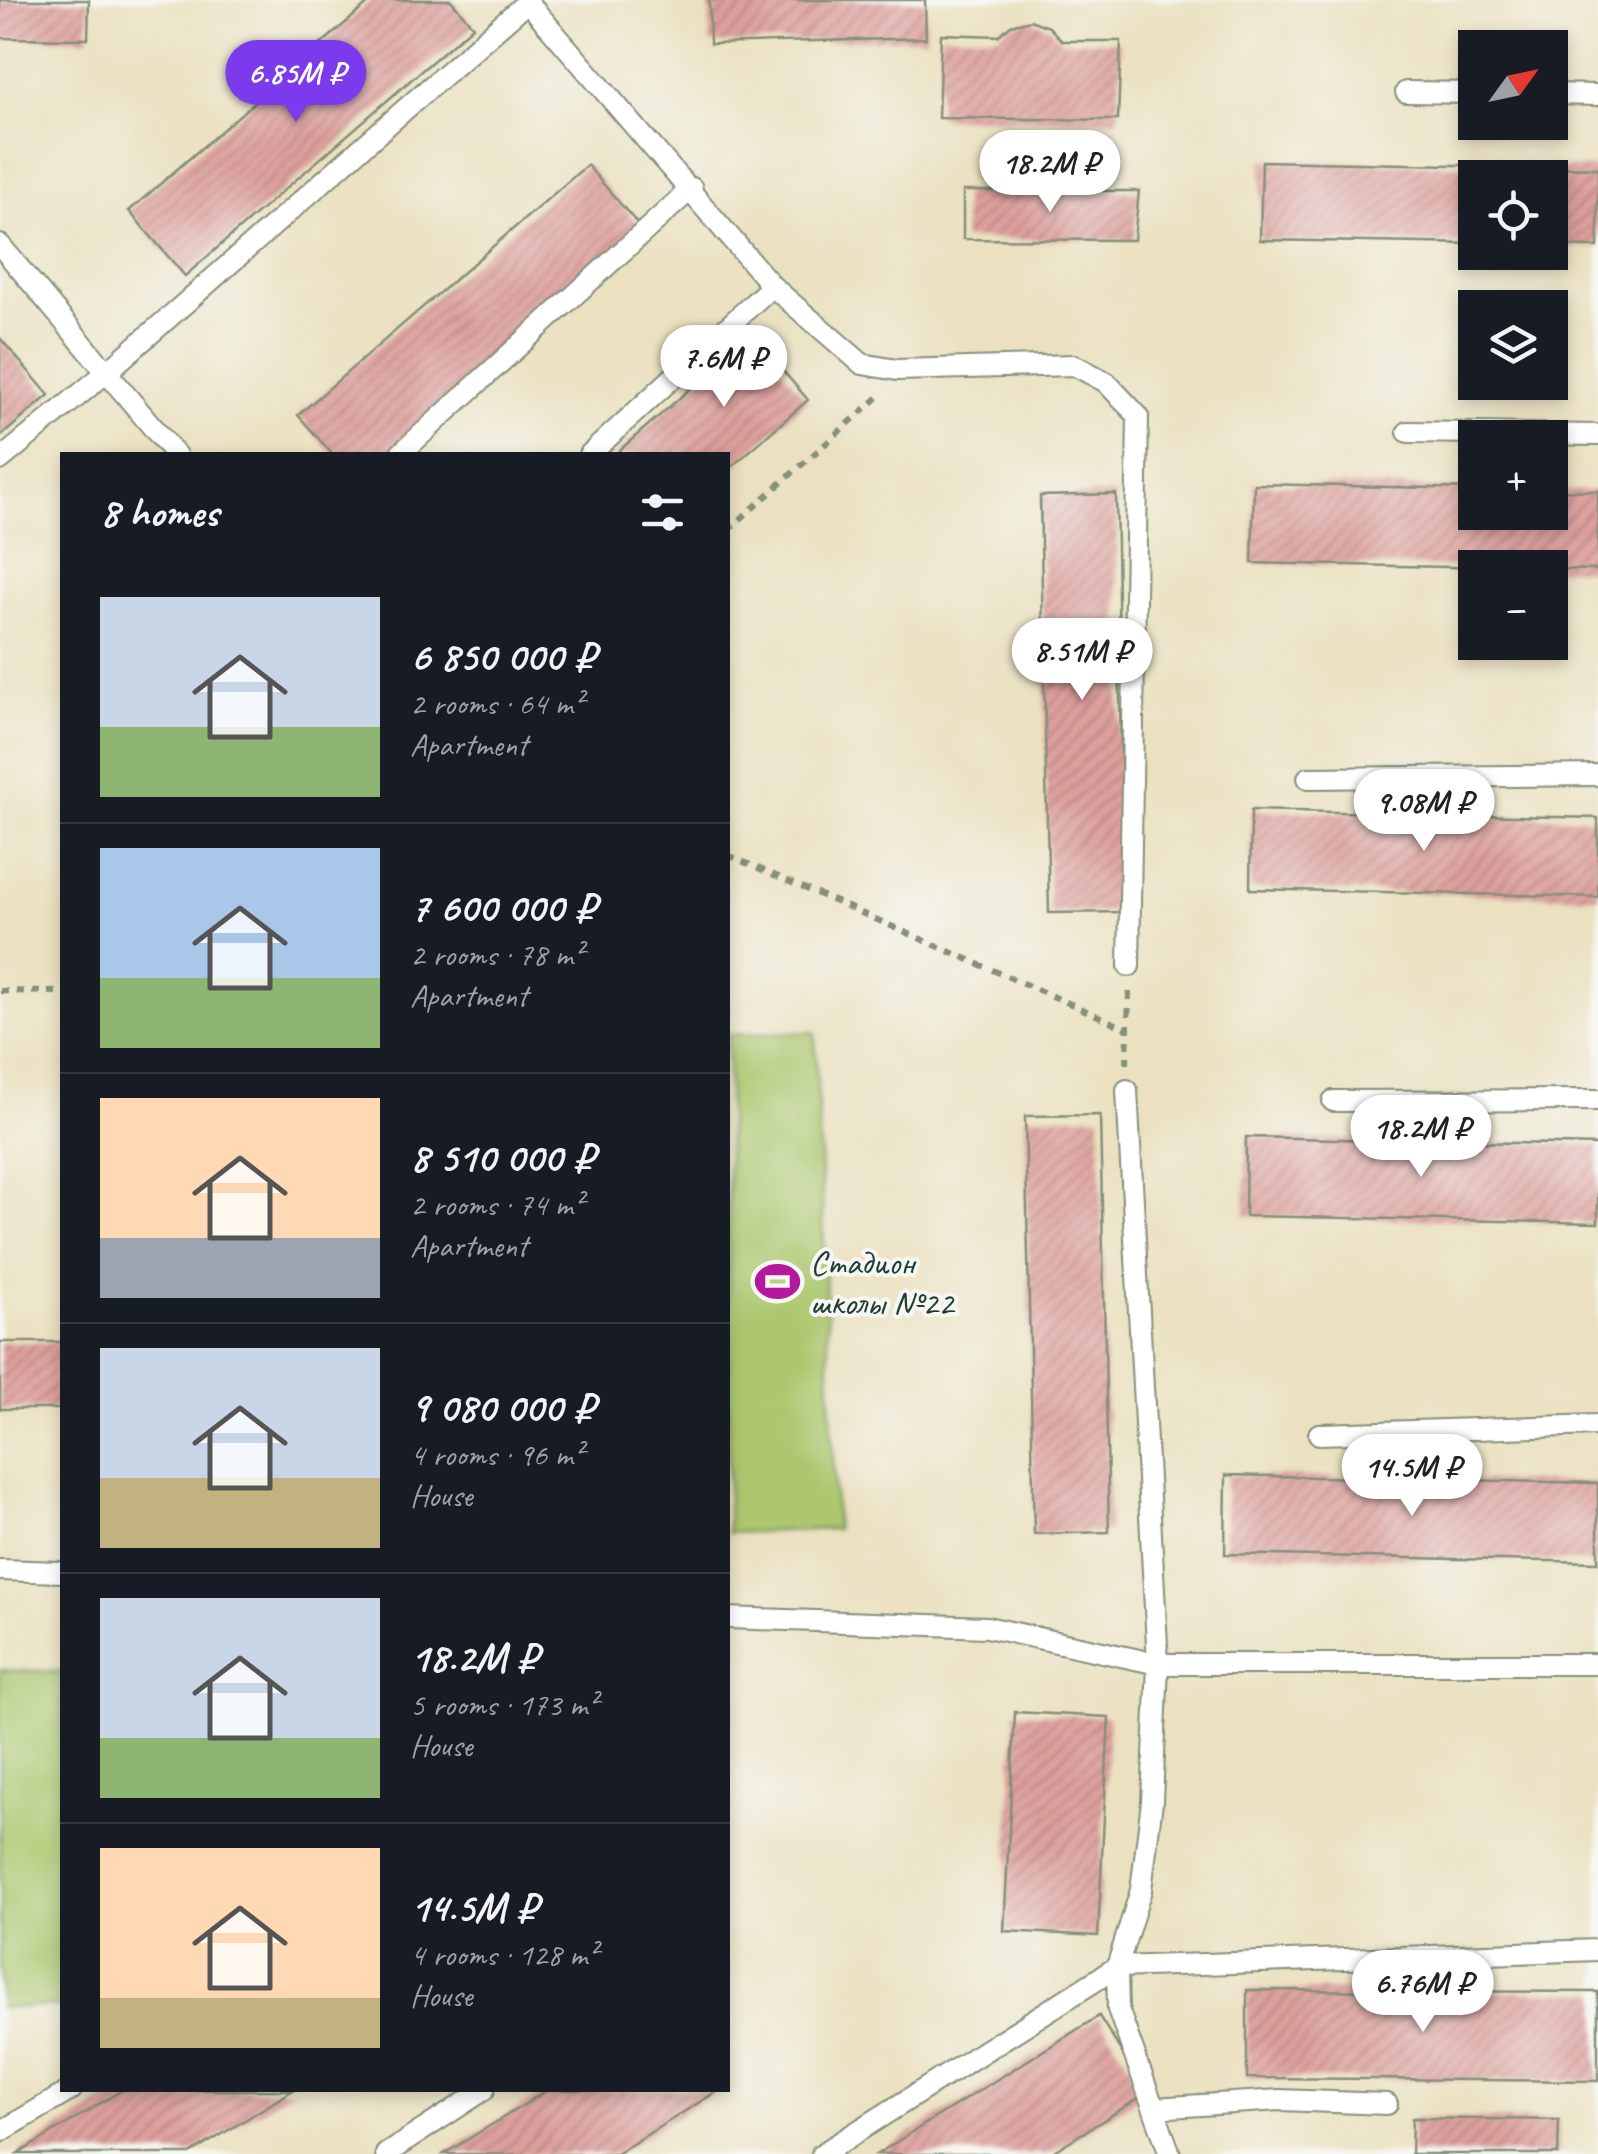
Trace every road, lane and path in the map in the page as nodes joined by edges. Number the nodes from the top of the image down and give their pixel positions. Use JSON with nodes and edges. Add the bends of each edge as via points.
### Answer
{"nodes":[{"id":1,"x":527,"y":1,"type":"edge"},
{"id":2,"x":1406,"y":92,"type":"dead end"},
{"id":3,"x":1458,"y":94,"type":"edge"},
{"id":4,"x":1568,"y":94,"type":"edge"},
{"id":5,"x":1598,"y":95,"type":"edge"},
{"id":6,"x":692,"y":188,"type":"junction"},
{"id":7,"x":0,"y":245,"type":"edge"},
{"id":8,"x":772,"y":286,"type":"junction"},
{"id":9,"x":108,"y":370,"type":"junction"},
{"id":10,"x":896,"y":370,"type":"junction"},
{"id":11,"x":1408,"y":432,"type":"dead end"},
{"id":12,"x":1598,"y":435,"type":"edge"},
{"id":13,"x":174,"y":452,"type":"edge"},
{"id":14,"x":402,"y":452,"type":"edge"},
{"id":15,"x":592,"y":452,"type":"edge"},
{"id":16,"x":0,"y":460,"type":"edge"},
{"id":17,"x":730,"y":528,"type":"edge"},
{"id":18,"x":1598,"y":775,"type":"edge"},
{"id":19,"x":1308,"y":778,"type":"dead end"},
{"id":20,"x":730,"y":856,"type":"edge"},
{"id":21,"x":1129,"y":966,"type":"joint"},
{"id":22,"x":0,"y":991,"type":"edge"},
{"id":23,"x":60,"y":992,"type":"edge"},
{"id":24,"x":1128,"y":1029,"type":"junction"},
{"id":25,"x":1127,"y":1090,"type":"joint"},
{"id":26,"x":1598,"y":1100,"type":"edge"},
{"id":27,"x":1333,"y":1101,"type":"dead end"},
{"id":28,"x":1598,"y":1425,"type":"edge"},
{"id":29,"x":1319,"y":1434,"type":"dead end"},
{"id":30,"x":0,"y":1570,"type":"edge"},
{"id":31,"x":60,"y":1572,"type":"edge"},
{"id":32,"x":730,"y":1618,"type":"edge"},
{"id":33,"x":1158,"y":1664,"type":"junction"},
{"id":34,"x":1598,"y":1664,"type":"edge"},
{"id":35,"x":1598,"y":1950,"type":"edge"},
{"id":36,"x":1116,"y":1967,"type":"junction"},
{"id":37,"x":68,"y":2092,"type":"edge"},
{"id":38,"x":481,"y":2092,"type":"edge"},
{"id":39,"x":1386,"y":2104,"type":"dead end"},
{"id":40,"x":1154,"y":2108,"type":"junction"},
{"id":41,"x":0,"y":2132,"type":"edge"},
{"id":42,"x":386,"y":2154,"type":"edge"},
{"id":43,"x":822,"y":2154,"type":"edge"},
{"id":44,"x":1170,"y":2154,"type":"edge"}],
"edges":[{"from":1,"to":6,"type":"lane"},
{"from":1,"to":9,"type":"lane"},
{"from":2,"to":3,"type":"lane"},
{"from":4,"to":5,"type":"lane"},
{"from":6,"to":8,"type":"lane"},
{"from":6,"to":14,"type":"lane"},
{"from":7,"to":9,"type":"lane"},
{"from":8,"to":10,"type":"lane","via":[[862,364]]},
{"from":8,"to":15,"type":"lane"},
{"from":9,"to":13,"type":"lane"},
{"from":9,"to":16,"type":"lane"},
{"from":10,"to":17,"type":"path","via":[[878,400]]},
{"from":10,"to":21,"type":"lane","via":[[1074,365],[1106,382],[1138,416]]},
{"from":11,"to":12,"type":"lane"},
{"from":18,"to":19,"type":"lane"},
{"from":20,"to":24,"type":"path"},
{"from":21,"to":24,"type":"path"},
{"from":22,"to":23,"type":"path"},
{"from":24,"to":25,"type":"path"},
{"from":25,"to":33,"type":"lane"},
{"from":26,"to":27,"type":"lane"},
{"from":28,"to":29,"type":"lane"},
{"from":30,"to":31,"type":"lane"},
{"from":32,"to":33,"type":"lane","via":[[987,1628]]},
{"from":33,"to":34,"type":"lane"},
{"from":33,"to":36,"type":"lane","via":[[1141,1890]]},
{"from":35,"to":36,"type":"lane"},
{"from":36,"to":40,"type":"lane","via":[[1118,2009]]},
{"from":36,"to":43,"type":"lane"},
{"from":37,"to":41,"type":"lane"},
{"from":38,"to":42,"type":"lane"},
{"from":39,"to":40,"type":"lane","via":[[1280,2100]]},
{"from":40,"to":44,"type":"lane"}]}
